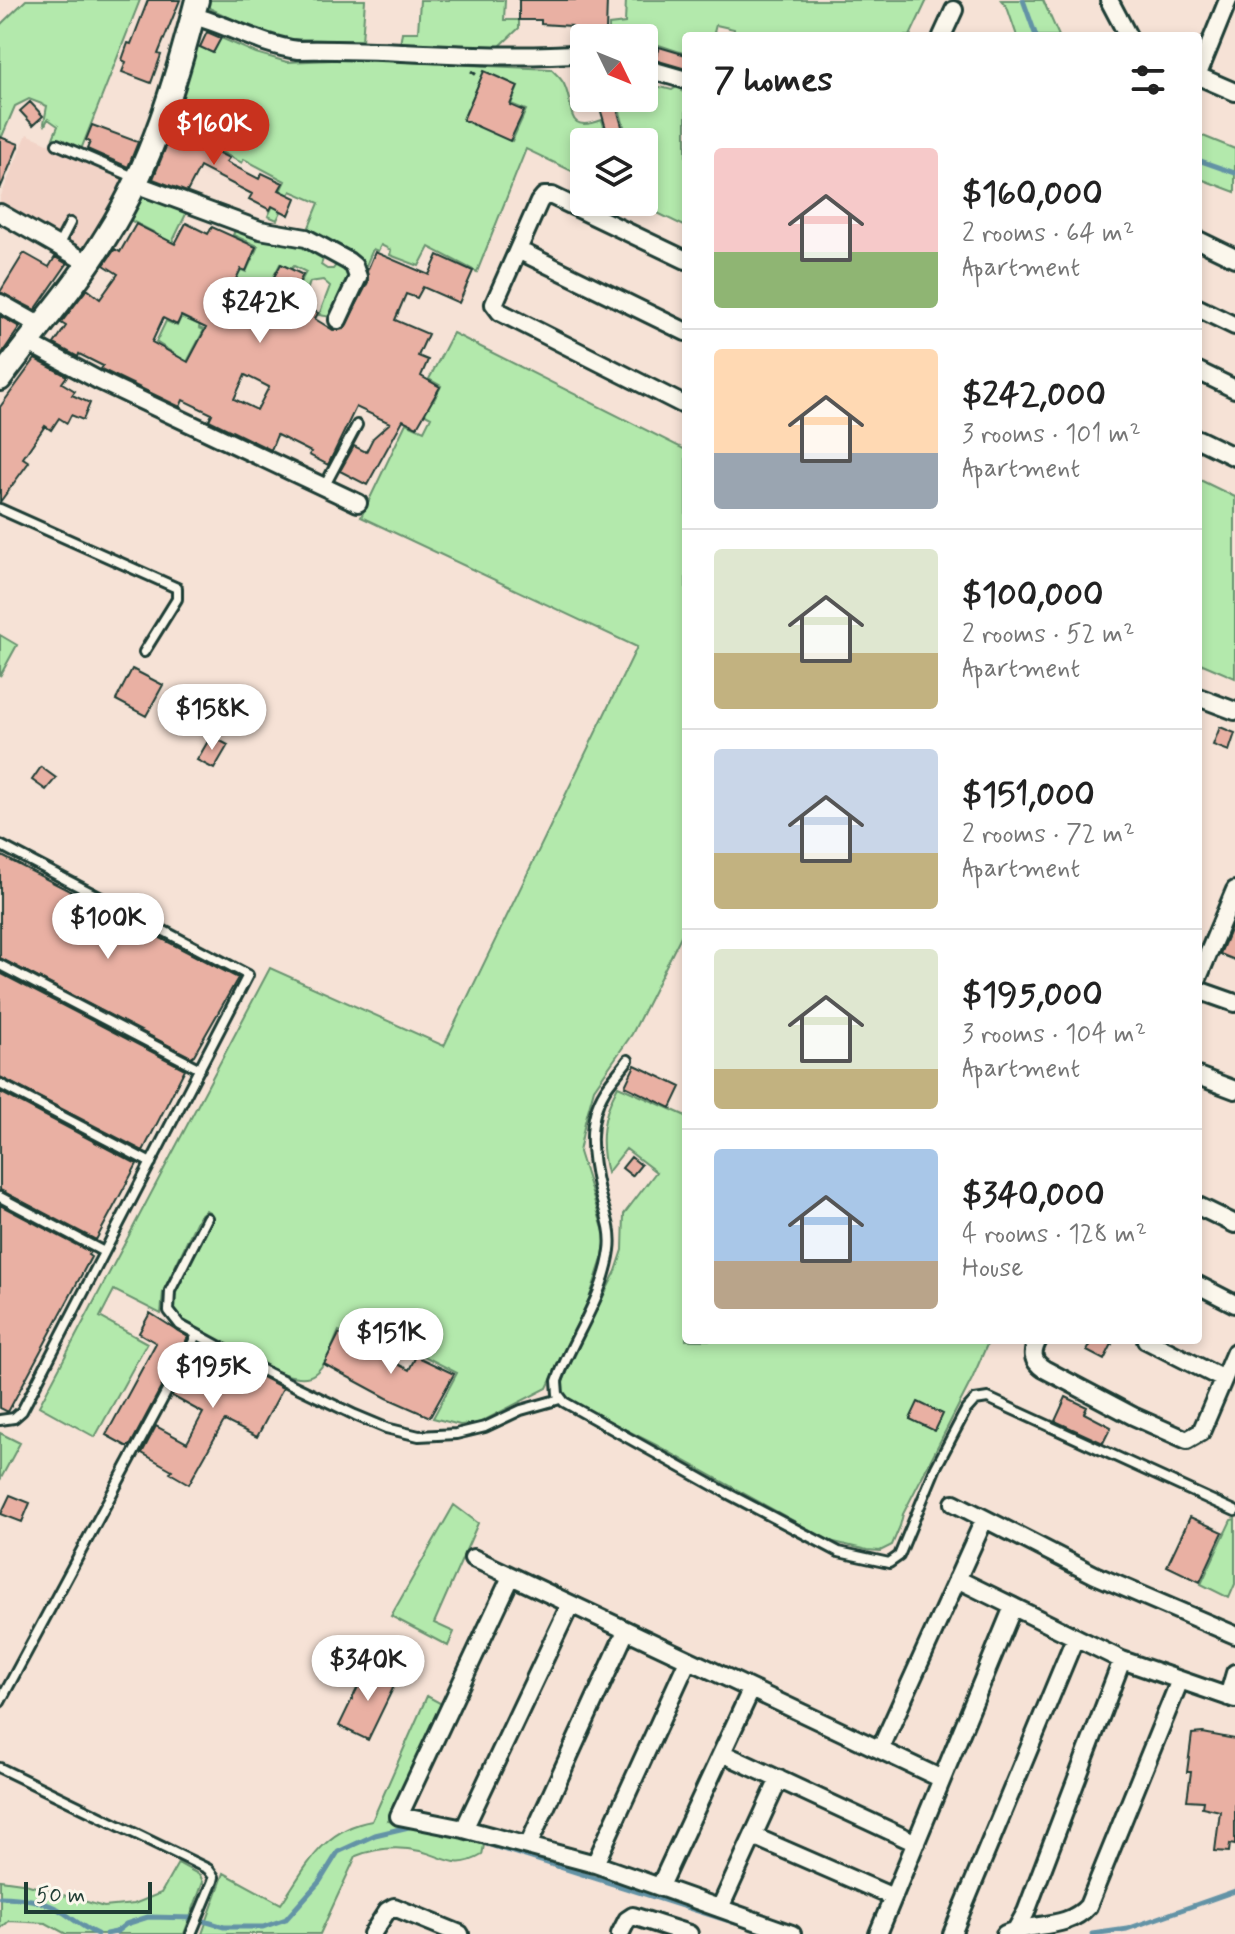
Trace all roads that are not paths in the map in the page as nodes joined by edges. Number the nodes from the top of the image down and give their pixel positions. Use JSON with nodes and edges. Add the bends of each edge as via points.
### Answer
{"nodes":[{"id":1,"x":1109,"y":0,"type":"edge"},
{"id":2,"x":1228,"y":0,"type":"edge"},
{"id":3,"x":195,"y":8,"type":"edge"},
{"id":4,"x":954,"y":10,"type":"dead end"},
{"id":5,"x":944,"y":32,"type":"edge"},
{"id":6,"x":1126,"y":32,"type":"edge"},
{"id":7,"x":570,"y":55,"type":"edge"},
{"id":8,"x":1202,"y":65,"type":"edge"},
{"id":9,"x":658,"y":72,"type":"edge"},
{"id":10,"x":1202,"y":77,"type":"edge"},
{"id":11,"x":682,"y":79,"type":"edge"},
{"id":12,"x":1235,"y":92,"type":"edge"},
{"id":13,"x":57,"y":144,"type":"dead end"},
{"id":14,"x":136,"y":181,"type":"junction"},
{"id":15,"x":0,"y":213,"type":"edge"},
{"id":16,"x":70,"y":223,"type":"dead end"},
{"id":17,"x":1202,"y":242,"type":"edge"},
{"id":18,"x":57,"y":246,"type":"junction"},
{"id":19,"x":518,"y":250,"type":"junction"},
{"id":20,"x":682,"y":258,"type":"edge"},
{"id":21,"x":1235,"y":258,"type":"edge"},
{"id":22,"x":88,"y":263,"type":"junction"},
{"id":23,"x":0,"y":303,"type":"edge"},
{"id":24,"x":1202,"y":310,"type":"edge"},
{"id":25,"x":338,"y":320,"type":"dead end"},
{"id":26,"x":1235,"y":326,"type":"edge"},
{"id":27,"x":682,"y":330,"type":"edge"},
{"id":28,"x":33,"y":334,"type":"junction"},
{"id":29,"x":1202,"y":373,"type":"edge"},
{"id":30,"x":0,"y":379,"type":"edge"},
{"id":31,"x":1235,"y":389,"type":"edge"},
{"id":32,"x":682,"y":404,"type":"edge"},
{"id":33,"x":357,"y":425,"type":"dead end"},
{"id":34,"x":1202,"y":441,"type":"edge"},
{"id":35,"x":1235,"y":457,"type":"edge"},
{"id":36,"x":324,"y":487,"type":"junction"},
{"id":37,"x":358,"y":503,"type":"dead end"},
{"id":38,"x":0,"y":509,"type":"edge"},
{"id":39,"x":144,"y":652,"type":"dead end"},
{"id":40,"x":1202,"y":700,"type":"edge"},
{"id":41,"x":1235,"y":711,"type":"edge"},
{"id":42,"x":0,"y":845,"type":"edge"},
{"id":43,"x":1235,"y":890,"type":"edge"},
{"id":44,"x":1230,"y":914,"type":"edge"},
{"id":45,"x":0,"y":965,"type":"edge"},
{"id":46,"x":1202,"y":970,"type":"edge"},
{"id":47,"x":1202,"y":991,"type":"edge"},
{"id":48,"x":1235,"y":1003,"type":"edge"},
{"id":49,"x":628,"y":1060,"type":"dead end"},
{"id":50,"x":200,"y":1069,"type":"junction"},
{"id":51,"x":1202,"y":1078,"type":"edge"},
{"id":52,"x":0,"y":1084,"type":"edge"},
{"id":53,"x":1235,"y":1090,"type":"edge"},
{"id":54,"x":151,"y":1163,"type":"junction"},
{"id":55,"x":0,"y":1197,"type":"edge"},
{"id":56,"x":1202,"y":1208,"type":"edge"},
{"id":57,"x":207,"y":1218,"type":"dead end"},
{"id":58,"x":1235,"y":1224,"type":"edge"},
{"id":59,"x":104,"y":1252,"type":"junction"},
{"id":60,"x":1202,"y":1287,"type":"edge"},
{"id":61,"x":1235,"y":1304,"type":"edge"},
{"id":62,"x":197,"y":1335,"type":"junction"},
{"id":63,"x":1037,"y":1344,"type":"edge"},
{"id":64,"x":1154,"y":1344,"type":"edge"},
{"id":65,"x":1235,"y":1352,"type":"edge"},
{"id":66,"x":1223,"y":1379,"type":"junction"},
{"id":67,"x":560,"y":1399,"type":"junction"},
{"id":68,"x":0,"y":1420,"type":"edge"},
{"id":69,"x":954,"y":1503,"type":"dead end"},
{"id":70,"x":1235,"y":1511,"type":"edge"},
{"id":71,"x":984,"y":1520,"type":"junction"},
{"id":72,"x":473,"y":1558,"type":"dead end"},
{"id":73,"x":511,"y":1577,"type":"junction"},
{"id":74,"x":957,"y":1579,"type":"junction"},
{"id":75,"x":570,"y":1605,"type":"junction"},
{"id":76,"x":1013,"y":1607,"type":"junction"},
{"id":77,"x":626,"y":1631,"type":"junction"},
{"id":78,"x":1235,"y":1635,"type":"edge"},
{"id":79,"x":1075,"y":1638,"type":"junction"},
{"id":80,"x":688,"y":1660,"type":"junction"},
{"id":81,"x":1122,"y":1660,"type":"junction"},
{"id":82,"x":1235,"y":1673,"type":"edge"},
{"id":83,"x":1180,"y":1680,"type":"junction"},
{"id":84,"x":751,"y":1690,"type":"junction"},
{"id":85,"x":1232,"y":1698,"type":"edge"},
{"id":86,"x":0,"y":1702,"type":"edge"},
{"id":87,"x":880,"y":1750,"type":"junction"},
{"id":88,"x":722,"y":1753,"type":"junction"},
{"id":89,"x":0,"y":1768,"type":"edge"},
{"id":90,"x":779,"y":1779,"type":"junction"},
{"id":91,"x":942,"y":1779,"type":"junction"},
{"id":92,"x":464,"y":1829,"type":"junction"},
{"id":93,"x":753,"y":1836,"type":"junction"},
{"id":94,"x":916,"y":1843,"type":"junction"},
{"id":95,"x":528,"y":1846,"type":"junction"},
{"id":96,"x":595,"y":1864,"type":"junction"},
{"id":97,"x":660,"y":1886,"type":"junction"},
{"id":98,"x":893,"y":1897,"type":"junction"},
{"id":99,"x":720,"y":1908,"type":"junction"},
{"id":100,"x":1011,"y":1931,"type":"edge"},
{"id":101,"x":192,"y":1932,"type":"edge"},
{"id":102,"x":372,"y":1934,"type":"edge"},
{"id":103,"x":460,"y":1934,"type":"edge"},
{"id":104,"x":620,"y":1934,"type":"edge"},
{"id":105,"x":689,"y":1934,"type":"edge"},
{"id":106,"x":792,"y":1934,"type":"edge"},
{"id":107,"x":878,"y":1934,"type":"edge"},
{"id":108,"x":952,"y":1934,"type":"edge"}],
"edges":[{"from":1,"to":6,"type":"street"},
{"from":2,"to":8,"type":"street"},
{"from":3,"to":7,"type":"street","via":[[212,21],[271,46],[298,50]]},
{"from":3,"to":14,"type":"street","via":[[165,110]]},
{"from":4,"to":5,"type":"street"},
{"from":9,"to":11,"type":"street"},
{"from":10,"to":12,"type":"street"},
{"from":13,"to":14,"type":"lane"},
{"from":14,"to":22,"type":"street"},
{"from":14,"to":25,"type":"street","via":[[260,230],[306,238],[338,254],[354,266],[358,277]]},
{"from":15,"to":18,"type":"street"},
{"from":16,"to":18,"type":"lane"},
{"from":17,"to":21,"type":"street"},
{"from":18,"to":22,"type":"street"},
{"from":19,"to":20,"type":"street","via":[[539,202],[552,196]]},
{"from":19,"to":27,"type":"street"},
{"from":19,"to":32,"type":"street","via":[[494,300],[500,312]]},
{"from":22,"to":28,"type":"street"},
{"from":23,"to":28,"type":"street"},
{"from":24,"to":26,"type":"street"},
{"from":28,"to":30,"type":"street"},
{"from":28,"to":36,"type":"street","via":[[98,380]]},
{"from":29,"to":31,"type":"street"},
{"from":33,"to":36,"type":"lane"},
{"from":34,"to":35,"type":"street"},
{"from":36,"to":37,"type":"street"},
{"from":38,"to":39,"type":"lane","via":[[177,588],[177,599]]},
{"from":40,"to":41,"type":"street"},
{"from":42,"to":50,"type":"lane","via":[[246,972],[248,978]]},
{"from":43,"to":44,"type":"street"},
{"from":44,"to":46,"type":"street"},
{"from":45,"to":50,"type":"lane"},
{"from":47,"to":48,"type":"street"},
{"from":49,"to":67,"type":"lane","via":[[604,1092],[593,1123],[594,1160],[611,1246],[602,1282],[557,1381]]},
{"from":50,"to":54,"type":"lane"},
{"from":51,"to":53,"type":"street"},
{"from":52,"to":54,"type":"lane"},
{"from":54,"to":59,"type":"lane"},
{"from":55,"to":59,"type":"lane"},
{"from":56,"to":58,"type":"street"},
{"from":57,"to":62,"type":"lane","via":[[168,1302],[172,1318]]},
{"from":59,"to":68,"type":"lane","via":[[22,1411]]},
{"from":60,"to":61,"type":"street"},
{"from":62,"to":67,"type":"lane","via":[[355,1415],[419,1436],[485,1427]]},
{"from":62,"to":86,"type":"lane"},
{"from":63,"to":66,"type":"street","via":[[1034,1360],[1044,1369],[1181,1439],[1201,1432]]},
{"from":64,"to":66,"type":"street"},
{"from":65,"to":66,"type":"street"},
{"from":67,"to":70,"type":"lane","via":[[839,1552],[864,1559],[889,1563],[899,1556],[936,1467],[966,1410],[981,1398]]},
{"from":69,"to":71,"type":"street"},
{"from":71,"to":74,"type":"street"},
{"from":71,"to":78,"type":"street"},
{"from":72,"to":73,"type":"street"},
{"from":73,"to":75,"type":"street"},
{"from":73,"to":92,"type":"street","via":[[399,1816]]},
{"from":74,"to":76,"type":"street"},
{"from":74,"to":87,"type":"street"},
{"from":75,"to":77,"type":"street"},
{"from":75,"to":92,"type":"street"},
{"from":76,"to":79,"type":"street"},
{"from":76,"to":91,"type":"street"},
{"from":77,"to":80,"type":"street"},
{"from":77,"to":95,"type":"street"},
{"from":79,"to":81,"type":"street"},
{"from":79,"to":108,"type":"street"},
{"from":80,"to":84,"type":"street"},
{"from":80,"to":96,"type":"street"},
{"from":81,"to":83,"type":"street"},
{"from":81,"to":100,"type":"street","via":[[1026,1912]]},
{"from":82,"to":85,"type":"street"},
{"from":83,"to":85,"type":"street"},
{"from":83,"to":100,"type":"street","via":[[1088,1906],[1066,1921]]},
{"from":84,"to":87,"type":"street"},
{"from":84,"to":88,"type":"street"},
{"from":87,"to":91,"type":"street"},
{"from":88,"to":90,"type":"street"},
{"from":88,"to":97,"type":"street"},
{"from":89,"to":101,"type":"lane","via":[[208,1869],[214,1877]]},
{"from":90,"to":93,"type":"street"},
{"from":90,"to":94,"type":"street"},
{"from":91,"to":94,"type":"street"},
{"from":92,"to":95,"type":"street"},
{"from":93,"to":98,"type":"street"},
{"from":93,"to":99,"type":"street"},
{"from":94,"to":98,"type":"street"},
{"from":95,"to":96,"type":"street"},
{"from":96,"to":97,"type":"street"},
{"from":97,"to":99,"type":"street"},
{"from":98,"to":107,"type":"street"},
{"from":99,"to":106,"type":"street"},
{"from":102,"to":103,"type":"street","via":[[392,1907]]},
{"from":104,"to":105,"type":"street","via":[[633,1916]]}]}
